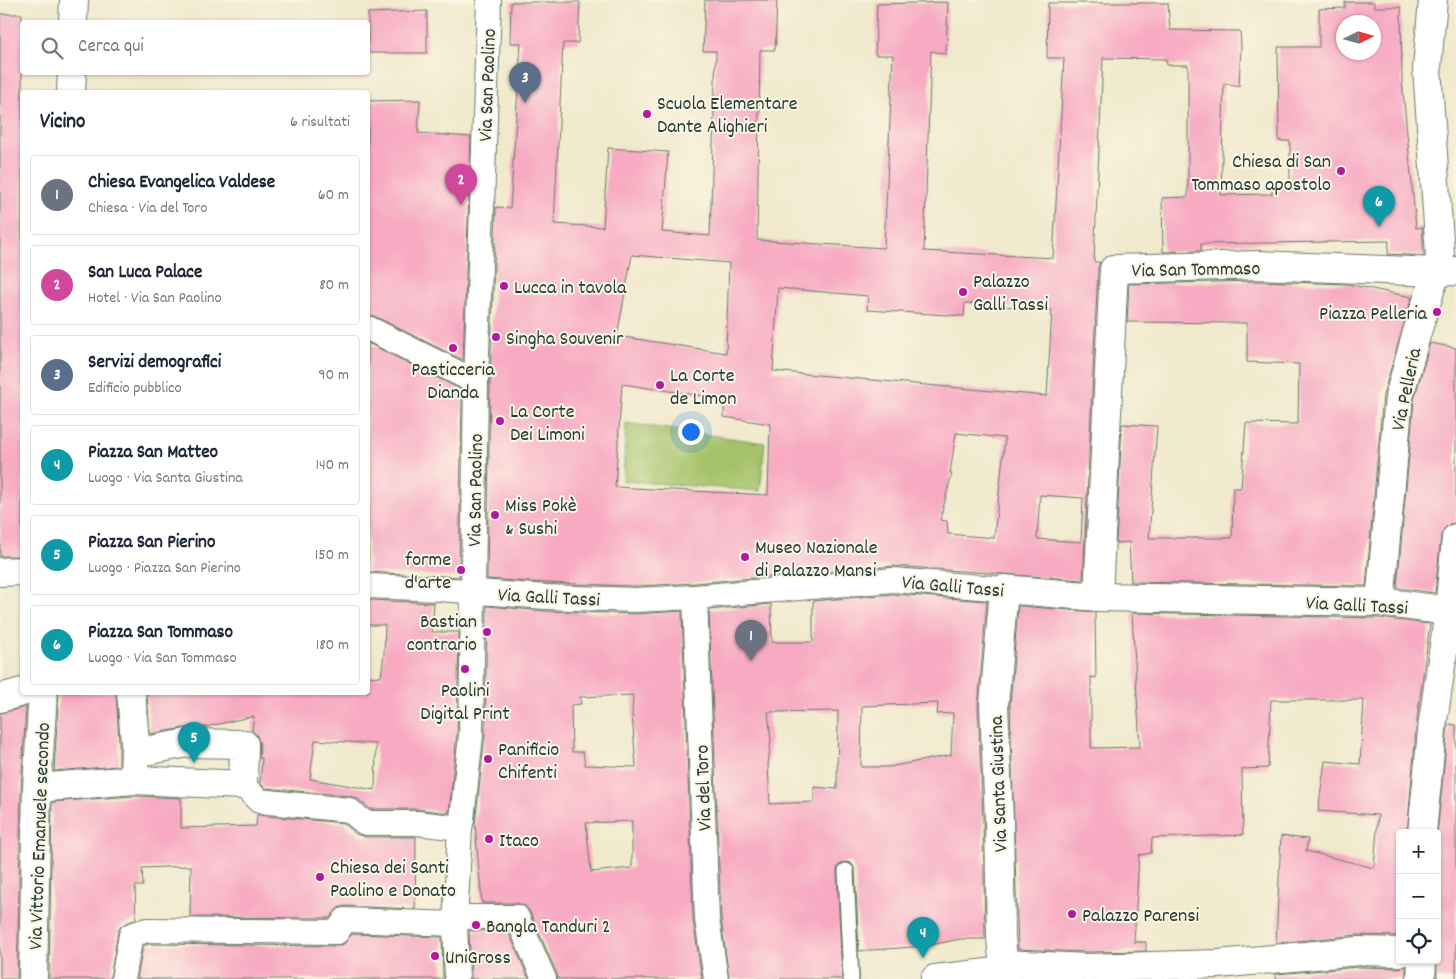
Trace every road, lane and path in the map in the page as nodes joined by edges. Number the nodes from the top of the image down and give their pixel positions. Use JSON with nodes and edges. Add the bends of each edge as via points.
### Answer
{"nodes":[{"id":1,"x":74,"y":0,"type":"edge"},
{"id":2,"x":488,"y":0,"type":"edge"},
{"id":3,"x":1433,"y":0,"type":"edge"},
{"id":4,"x":73,"y":20,"type":"edge"},
{"id":5,"x":72,"y":75,"type":"edge"},
{"id":6,"x":71,"y":90,"type":"edge"},
{"id":7,"x":1446,"y":272,"type":"edge"},
{"id":8,"x":370,"y":329,"type":"edge"},
{"id":9,"x":476,"y":382,"type":"junction"},
{"id":10,"x":1456,"y":538,"type":"edge"},
{"id":11,"x":20,"y":571,"type":"edge"},
{"id":12,"x":0,"y":572,"type":"edge"},
{"id":13,"x":370,"y":586,"type":"edge"},
{"id":14,"x":1004,"y":589,"type":"junction"},
{"id":15,"x":472,"y":592,"type":"junction"},
{"id":16,"x":695,"y":597,"type":"junction"},
{"id":17,"x":1098,"y":597,"type":"junction"},
{"id":18,"x":1380,"y":602,"type":"junction"},
{"id":19,"x":1449,"y":611,"type":"junction"},
{"id":20,"x":20,"y":693,"type":"edge"},
{"id":21,"x":43,"y":695,"type":"edge"},
{"id":22,"x":131,"y":695,"type":"edge"},
{"id":23,"x":0,"y":698,"type":"edge"},
{"id":24,"x":135,"y":753,"type":"junction"},
{"id":25,"x":134,"y":780,"type":"junction"},
{"id":26,"x":243,"y":785,"type":"junction"},
{"id":27,"x":37,"y":788,"type":"junction"},
{"id":28,"x":460,"y":828,"type":"junction"},
{"id":29,"x":1422,"y":829,"type":"edge"},
{"id":30,"x":846,"y":872,"type":"dead end"},
{"id":31,"x":455,"y":920,"type":"junction"},
{"id":32,"x":1396,"y":952,"type":"edge"},
{"id":33,"x":1422,"y":964,"type":"edge"},
{"id":34,"x":1005,"y":971,"type":"edge"},
{"id":35,"x":1089,"y":973,"type":"edge"},
{"id":36,"x":33,"y":979,"type":"edge"},
{"id":37,"x":123,"y":979,"type":"edge"},
{"id":38,"x":457,"y":979,"type":"edge"},
{"id":39,"x":544,"y":979,"type":"edge"},
{"id":40,"x":716,"y":979,"type":"edge"},
{"id":41,"x":851,"y":979,"type":"edge"},
{"id":42,"x":935,"y":979,"type":"edge"},
{"id":43,"x":1421,"y":979,"type":"edge"}],
"edges":[{"from":1,"to":4,"type":"street"},
{"from":2,"to":9,"type":"street","name":"Via San Paolino"},
{"from":3,"to":7,"type":"street","name":"Via Pelleria","via":[[1427,68],[1440,254]]},
{"from":5,"to":6,"type":"street"},
{"from":7,"to":17,"type":"street","name":"Via San Tommaso","via":[[1258,265],[1114,269]]},
{"from":7,"to":18,"type":"street","name":"Via Pelleria","via":[[1417,332],[1399,397]]},
{"from":8,"to":9,"type":"street"},
{"from":9,"to":15,"type":"street","name":"Via San Paolino"},
{"from":10,"to":19,"type":"street"},
{"from":11,"to":12,"type":"street"},
{"from":13,"to":15,"type":"street","name":"Via Galli Tassi"},
{"from":14,"to":16,"type":"street","name":"Via Galli Tassi","via":[[893,580]]},
{"from":14,"to":17,"type":"street","name":"Via Galli Tassi"},
{"from":14,"to":34,"type":"street","name":"Via Santa Giustina","via":[[994,705],[1001,938]]},
{"from":15,"to":16,"type":"street","name":"Via Galli Tassi","via":[[636,600]]},
{"from":15,"to":28,"type":"street","name":"Via San Paolino","via":[[470,735]]},
{"from":16,"to":40,"type":"street","name":"Via del Toro","via":[[707,918]]},
{"from":17,"to":18,"type":"street","name":"Via Galli Tassi"},
{"from":18,"to":19,"type":"street","name":"Via Galli Tassi"},
{"from":19,"to":29,"type":"street","via":[[1433,721]]},
{"from":20,"to":23,"type":"street"},
{"from":21,"to":27,"type":"street","name":"Via Vittorio Emanuele secondo"},
{"from":22,"to":24,"type":"street"},
{"from":24,"to":25,"type":"street"},
{"from":24,"to":26,"type":"street","via":[[187,743],[244,744]]},
{"from":25,"to":26,"type":"street"},
{"from":25,"to":27,"type":"street"},
{"from":26,"to":28,"type":"street","via":[[259,801],[350,810],[365,823],[417,823]]},
{"from":27,"to":36,"type":"street","name":"Via Vittorio Emanuele secondo"},
{"from":28,"to":31,"type":"street","name":"Via San Paolino"},
{"from":30,"to":41,"type":"lane"},
{"from":31,"to":37,"type":"street","via":[[345,920],[338,932],[147,930],[130,935]]},
{"from":31,"to":38,"type":"street","name":"Via San Paolino"},
{"from":31,"to":39,"type":"street","via":[[517,917]]},
{"from":32,"to":35,"type":"street","via":[[1358,951]]},
{"from":33,"to":43,"type":"street"},
{"from":34,"to":35,"type":"street"},
{"from":34,"to":42,"type":"street"}]}
